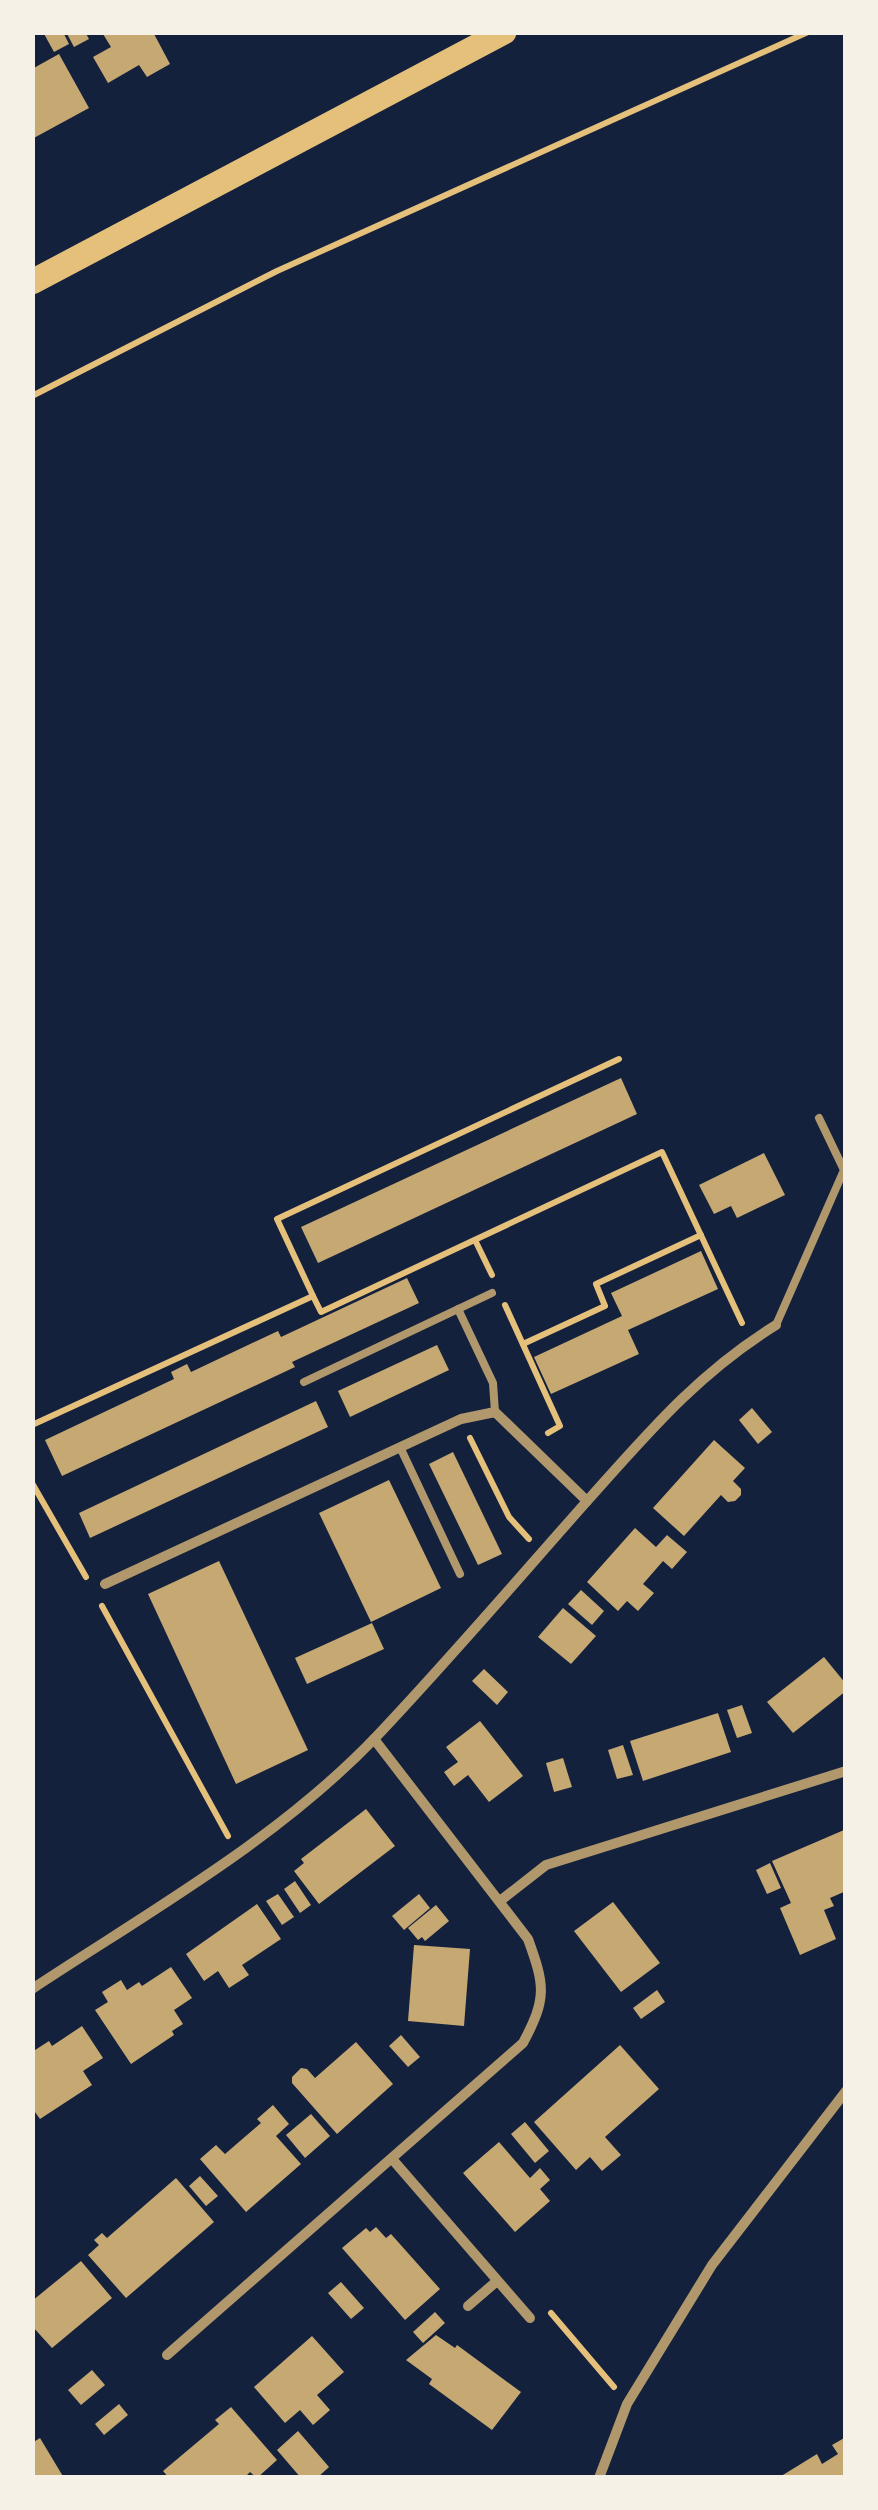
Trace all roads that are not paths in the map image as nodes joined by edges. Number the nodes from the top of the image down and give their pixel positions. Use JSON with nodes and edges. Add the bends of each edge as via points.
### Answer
{"nodes":[{"id":1,"x":504,"y":32,"type":"edge"},
{"id":2,"x":32,"y":282,"type":"edge"},
{"id":3,"x":818,"y":1118,"type":"dead end"},
{"id":4,"x":844,"y":1170,"type":"edge"},
{"id":5,"x":492,"y":1293,"type":"dead end"},
{"id":6,"x":458,"y":1309,"type":"junction"},
{"id":7,"x":776,"y":1326,"type":"joint"},
{"id":8,"x":304,"y":1382,"type":"dead end"},
{"id":9,"x":495,"y":1412,"type":"junction"},
{"id":10,"x":400,"y":1447,"type":"junction"},
{"id":11,"x":587,"y":1501,"type":"junction"},
{"id":12,"x":460,"y":1574,"type":"dead end"},
{"id":13,"x":104,"y":1584,"type":"dead end"},
{"id":14,"x":374,"y":1739,"type":"junction"},
{"id":15,"x":846,"y":1772,"type":"edge"},
{"id":16,"x":500,"y":1902,"type":"junction"},
{"id":17,"x":32,"y":1989,"type":"edge"},
{"id":18,"x":846,"y":2092,"type":"edge"},
{"id":19,"x":393,"y":2160,"type":"junction"},
{"id":20,"x":498,"y":2281,"type":"junction"},
{"id":21,"x":468,"y":2306,"type":"dead end"},
{"id":22,"x":530,"y":2318,"type":"road end"},
{"id":23,"x":167,"y":2355,"type":"dead end"},
{"id":24,"x":600,"y":2478,"type":"edge"}],
"edges":[{"from":1,"to":2,"type":"main road"},
{"from":3,"to":4,"type":"lane"},
{"from":4,"to":7,"type":"lane"},
{"from":5,"to":6,"type":"lane"},
{"from":6,"to":8,"type":"lane"},
{"from":6,"to":9,"type":"lane","via":[[493,1383]]},
{"from":7,"to":11,"type":"street","via":[[676,1401]]},
{"from":9,"to":10,"type":"street","via":[[461,1419]]},
{"from":9,"to":11,"type":"street"},
{"from":10,"to":12,"type":"lane"},
{"from":10,"to":13,"type":"street"},
{"from":11,"to":14,"type":"street"},
{"from":14,"to":16,"type":"street"},
{"from":14,"to":17,"type":"street","via":[[309,1801],[238,1853]]},
{"from":15,"to":16,"type":"street","via":[[546,1865]]},
{"from":16,"to":19,"type":"street","via":[[528,1939],[542,1977],[540,2012],[523,2043]]},
{"from":18,"to":24,"type":"street","via":[[712,2265],[628,2404]]},
{"from":19,"to":20,"type":"street"},
{"from":19,"to":23,"type":"street"},
{"from":20,"to":21,"type":"street"},
{"from":20,"to":22,"type":"street"}]}
